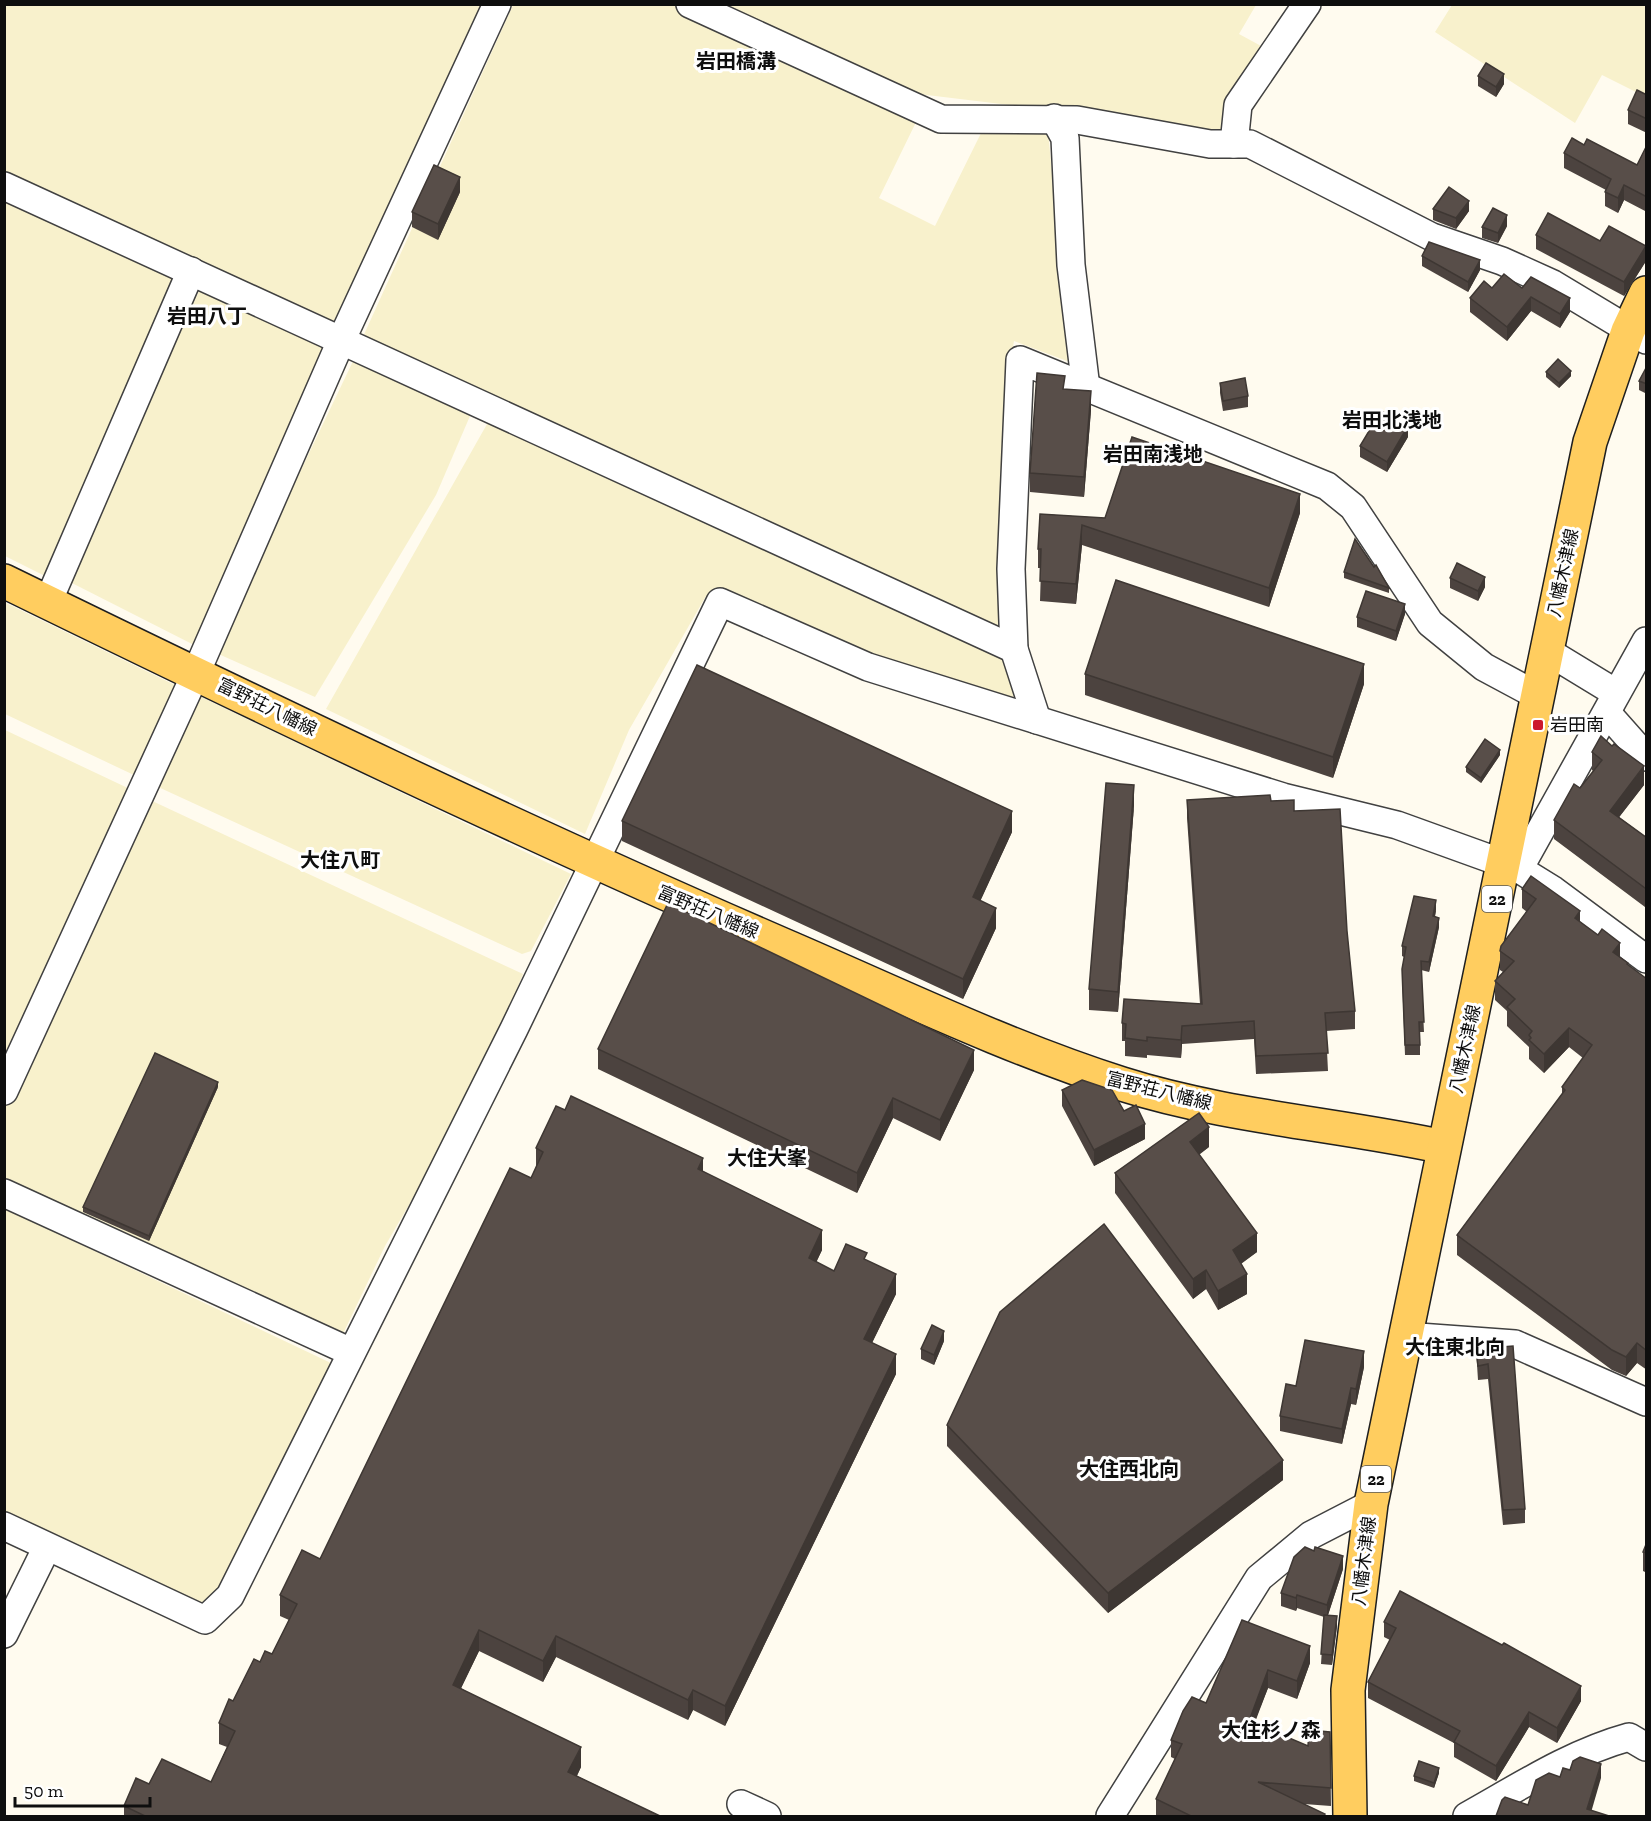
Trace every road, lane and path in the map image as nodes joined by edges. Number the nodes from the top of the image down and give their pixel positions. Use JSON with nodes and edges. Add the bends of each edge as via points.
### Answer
{"nodes":[{"id":1,"x":497,"y":4,"type":"edge"},
{"id":2,"x":690,"y":4,"type":"edge"},
{"id":3,"x":1307,"y":4,"type":"edge"},
{"id":4,"x":1054,"y":118,"type":"junction"},
{"id":5,"x":1234,"y":144,"type":"junction"},
{"id":6,"x":4,"y":186,"type":"edge"},
{"id":7,"x":190,"y":271,"type":"junction"},
{"id":8,"x":1647,"y":293,"type":"edge"},
{"id":9,"x":1637,"y":335,"type":"edge"},
{"id":10,"x":341,"y":341,"type":"junction"},
{"id":11,"x":1086,"y":388,"type":"junction"},
{"id":12,"x":4,"y":581,"type":"edge"},
{"id":13,"x":48,"y":602,"type":"junction"},
{"id":14,"x":1647,"y":641,"type":"edge"},
{"id":15,"x":1014,"y":649,"type":"junction"},
{"id":16,"x":1547,"y":651,"type":"junction"},
{"id":17,"x":196,"y":673,"type":"junction"},
{"id":18,"x":1538,"y":696,"type":"junction"},
{"id":19,"x":1611,"y":703,"type":"junction"},
{"id":20,"x":1037,"y":720,"type":"junction"},
{"id":21,"x":1647,"y":757,"type":"edge"},
{"id":22,"x":592,"y":862,"type":"junction"},
{"id":23,"x":1511,"y":866,"type":"junction"},
{"id":24,"x":1647,"y":959,"type":"edge"},
{"id":25,"x":4,"y":1091,"type":"edge"},
{"id":26,"x":1444,"y":1148,"type":"junction"},
{"id":27,"x":4,"y":1193,"type":"edge"},
{"id":28,"x":1405,"y":1335,"type":"junction"},
{"id":29,"x":351,"y":1352,"type":"junction"},
{"id":30,"x":1647,"y":1402,"type":"edge"},
{"id":31,"x":1371,"y":1504,"type":"junction"},
{"id":32,"x":4,"y":1526,"type":"edge"},
{"id":33,"x":47,"y":1547,"type":"junction"},
{"id":34,"x":4,"y":1634,"type":"edge"},
{"id":35,"x":1647,"y":1747,"type":"edge"},
{"id":36,"x":741,"y":1804,"type":"dead end"},
{"id":37,"x":767,"y":1816,"type":"edge"},
{"id":38,"x":1110,"y":1816,"type":"edge"},
{"id":39,"x":1350,"y":1816,"type":"edge"},
{"id":40,"x":1467,"y":1816,"type":"edge"}],
"edges":[{"from":1,"to":10,"type":"street"},
{"from":2,"to":4,"type":"street","via":[[941,119]]},
{"from":3,"to":5,"type":"street","via":[[1238,105]]},
{"from":4,"to":5,"type":"street","via":[[1210,144]]},
{"from":4,"to":11,"type":"street","via":[[1065,138],[1071,265]]},
{"from":5,"to":9,"type":"street","via":[[1250,144],[1432,237],[1553,284]]},
{"from":6,"to":7,"type":"street"},
{"from":7,"to":10,"type":"street"},
{"from":7,"to":13,"type":"street"},
{"from":8,"to":9,"type":"main road","name":"八幡木津線","number":"22"},
{"from":9,"to":16,"type":"main road","name":"八幡木津線","number":"22","via":[[1590,442]]},
{"from":10,"to":15,"type":"street"},
{"from":10,"to":17,"type":"street"},
{"from":11,"to":15,"type":"street","via":[[1020,360],[1011,569]]},
{"from":11,"to":18,"type":"street","via":[[1327,486],[1353,507],[1430,623],[1484,667]]},
{"from":12,"to":13,"type":"main road","name":"富野荘八幡線"},
{"from":13,"to":17,"type":"main road","name":"富野荘八幡線"},
{"from":14,"to":19,"type":"street"},
{"from":15,"to":20,"type":"street"},
{"from":16,"to":18,"type":"main road","name":"八幡木津線","number":"22"},
{"from":16,"to":19,"type":"street"},
{"from":17,"to":22,"type":"main road","name":"富野荘八幡線"},
{"from":17,"to":25,"type":"street"},
{"from":18,"to":23,"type":"main road","name":"八幡木津線","number":"22"},
{"from":19,"to":21,"type":"street"},
{"from":19,"to":23,"type":"street"},
{"from":20,"to":22,"type":"street","via":[[868,667],[720,602]]},
{"from":20,"to":23,"type":"street","via":[[1283,797],[1397,825]]},
{"from":22,"to":26,"type":"main road","name":"富野荘八幡線","via":[[1043,1057],[1126,1086]]},
{"from":22,"to":29,"type":"street","via":[[532,992]]},
{"from":23,"to":24,"type":"street"},
{"from":23,"to":26,"type":"main road","name":"八幡木津線","number":"22"},
{"from":26,"to":28,"type":"main road","name":"八幡木津線","number":"22"},
{"from":27,"to":29,"type":"street"},
{"from":28,"to":30,"type":"street","via":[[1515,1344]]},
{"from":28,"to":31,"type":"main road","name":"八幡木津線","number":"22"},
{"from":29,"to":33,"type":"street","via":[[230,1596],[205,1620]]},
{"from":31,"to":38,"type":"street","via":[[1311,1535],[1258,1578]]},
{"from":31,"to":39,"type":"main road","name":"八幡木津線","number":"22","via":[[1348,1690]]},
{"from":32,"to":33,"type":"street"},
{"from":33,"to":34,"type":"street"},
{"from":35,"to":40,"type":"street","via":[[1629,1737],[1615,1741],[1567,1761]]},
{"from":36,"to":37,"type":"street"}]}
